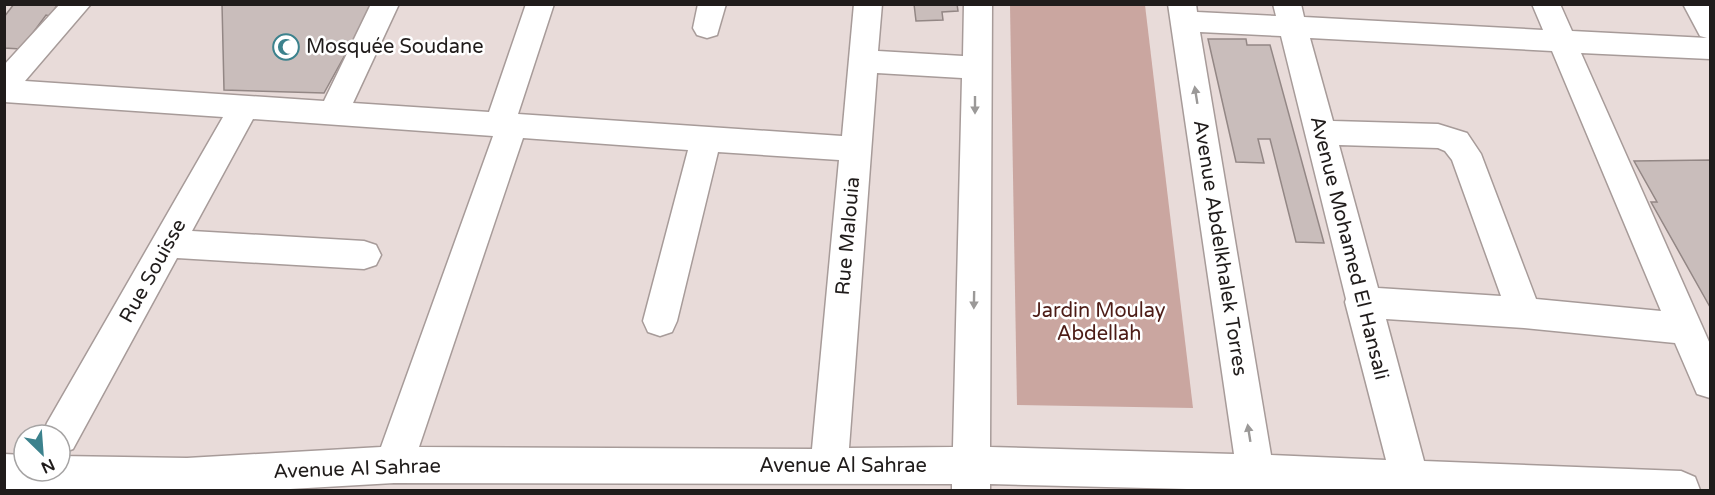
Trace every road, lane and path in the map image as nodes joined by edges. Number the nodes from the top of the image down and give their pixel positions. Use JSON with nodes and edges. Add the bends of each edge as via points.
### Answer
{"nodes":[{"id":1,"x":77,"y":4,"type":"edge"},
{"id":2,"x":385,"y":4,"type":"edge"},
{"id":3,"x":540,"y":4,"type":"edge"},
{"id":4,"x":868,"y":4,"type":"edge"},
{"id":5,"x":978,"y":4,"type":"edge"},
{"id":6,"x":1546,"y":4,"type":"edge"},
{"id":7,"x":1697,"y":4,"type":"edge"},
{"id":8,"x":1183,"y":13,"type":"edge"},
{"id":9,"x":1289,"y":15,"type":"edge"},
{"id":10,"x":1710,"y":29,"type":"edge"},
{"id":11,"x":1560,"y":39,"type":"junction"},
{"id":12,"x":1710,"y":49,"type":"edge"},
{"id":13,"x":863,"y":61,"type":"junction"},
{"id":14,"x":975,"y":68,"type":"junction"},
{"id":15,"x":4,"y":85,"type":"edge"},
{"id":16,"x":4,"y":91,"type":"edge"},
{"id":17,"x":245,"y":106,"type":"junction"},
{"id":18,"x":334,"y":111,"type":"junction"},
{"id":19,"x":506,"y":124,"type":"junction"},
{"id":20,"x":1320,"y":133,"type":"junction"},
{"id":21,"x":706,"y":138,"type":"junction"},
{"id":22,"x":856,"y":149,"type":"junction"},
{"id":23,"x":168,"y":244,"type":"junction"},
{"id":24,"x":364,"y":255,"type":"dead end"},
{"id":25,"x":1362,"y":302,"type":"junction"},
{"id":26,"x":1524,"y":313,"type":"junction"},
{"id":27,"x":660,"y":321,"type":"dead end"},
{"id":28,"x":1686,"y":329,"type":"junction"},
{"id":29,"x":1710,"y":382,"type":"edge"},
{"id":30,"x":67,"y":423,"type":"edge"},
{"id":31,"x":394,"y":465,"type":"junction"},
{"id":32,"x":829,"y":467,"type":"junction"},
{"id":33,"x":72,"y":476,"type":"edge"},
{"id":34,"x":971,"y":478,"type":"edge"},
{"id":35,"x":1257,"y":482,"type":"edge"},
{"id":36,"x":1412,"y":486,"type":"edge"},
{"id":37,"x":1604,"y":489,"type":"edge"},
{"id":38,"x":1681,"y":490,"type":"edge"}],
"edges":[{"from":1,"to":15,"type":"street"},
{"from":2,"to":18,"type":"street"},
{"from":3,"to":19,"type":"street"},
{"from":4,"to":13,"type":"street","name":"Rue Malouia"},
{"from":5,"to":14,"type":"street"},
{"from":6,"to":11,"type":"street"},
{"from":7,"to":10,"type":"street"},
{"from":8,"to":9,"type":"street"},
{"from":35,"to":8,"type":"street","name":"Avenue Abdelkhalek Torres","one_way":true},
{"from":9,"to":11,"type":"street"},
{"from":9,"to":20,"type":"street","name":"Avenue Mohamed El Hansali"},
{"from":11,"to":12,"type":"street"},
{"from":11,"to":28,"type":"street"},
{"from":13,"to":14,"type":"street"},
{"from":13,"to":22,"type":"street","name":"Rue Malouia"},
{"from":14,"to":34,"type":"street","one_way":true},
{"from":16,"to":17,"type":"street"},
{"from":17,"to":18,"type":"street"},
{"from":17,"to":23,"type":"street","name":"Rue Souisse"},
{"from":18,"to":19,"type":"street"},
{"from":19,"to":21,"type":"street"},
{"from":19,"to":31,"type":"street"},
{"from":20,"to":25,"type":"street","name":"Avenue Mohamed El Hansali"},
{"from":20,"to":26,"type":"street","via":[[1438,136],[1456,142],[1466,154]]},
{"from":21,"to":22,"type":"street"},
{"from":21,"to":27,"type":"street"},
{"from":22,"to":32,"type":"street","name":"Rue Malouia"},
{"from":23,"to":24,"type":"street"},
{"from":23,"to":30,"type":"street","name":"Rue Souisse"},
{"from":25,"to":26,"type":"street"},
{"from":25,"to":36,"type":"street","name":"Avenue Mohamed El Hansali"},
{"from":26,"to":28,"type":"street"},
{"from":28,"to":29,"type":"street"},
{"from":31,"to":32,"type":"street","name":"Avenue Al Sahrae"},
{"from":31,"to":33,"type":"street","name":"Avenue Al Sahrae","via":[[187,477]]},
{"from":32,"to":34,"type":"street","name":"Avenue Al Sahrae"},
{"from":34,"to":35,"type":"street","name":"Avenue Al Sahrae"},
{"from":35,"to":36,"type":"street","name":"Avenue Al Sahrae"},
{"from":36,"to":37,"type":"street","name":"Avenue Al Sahrae"},
{"from":37,"to":38,"type":"street","name":"Avenue Al Sahrae"}]}
